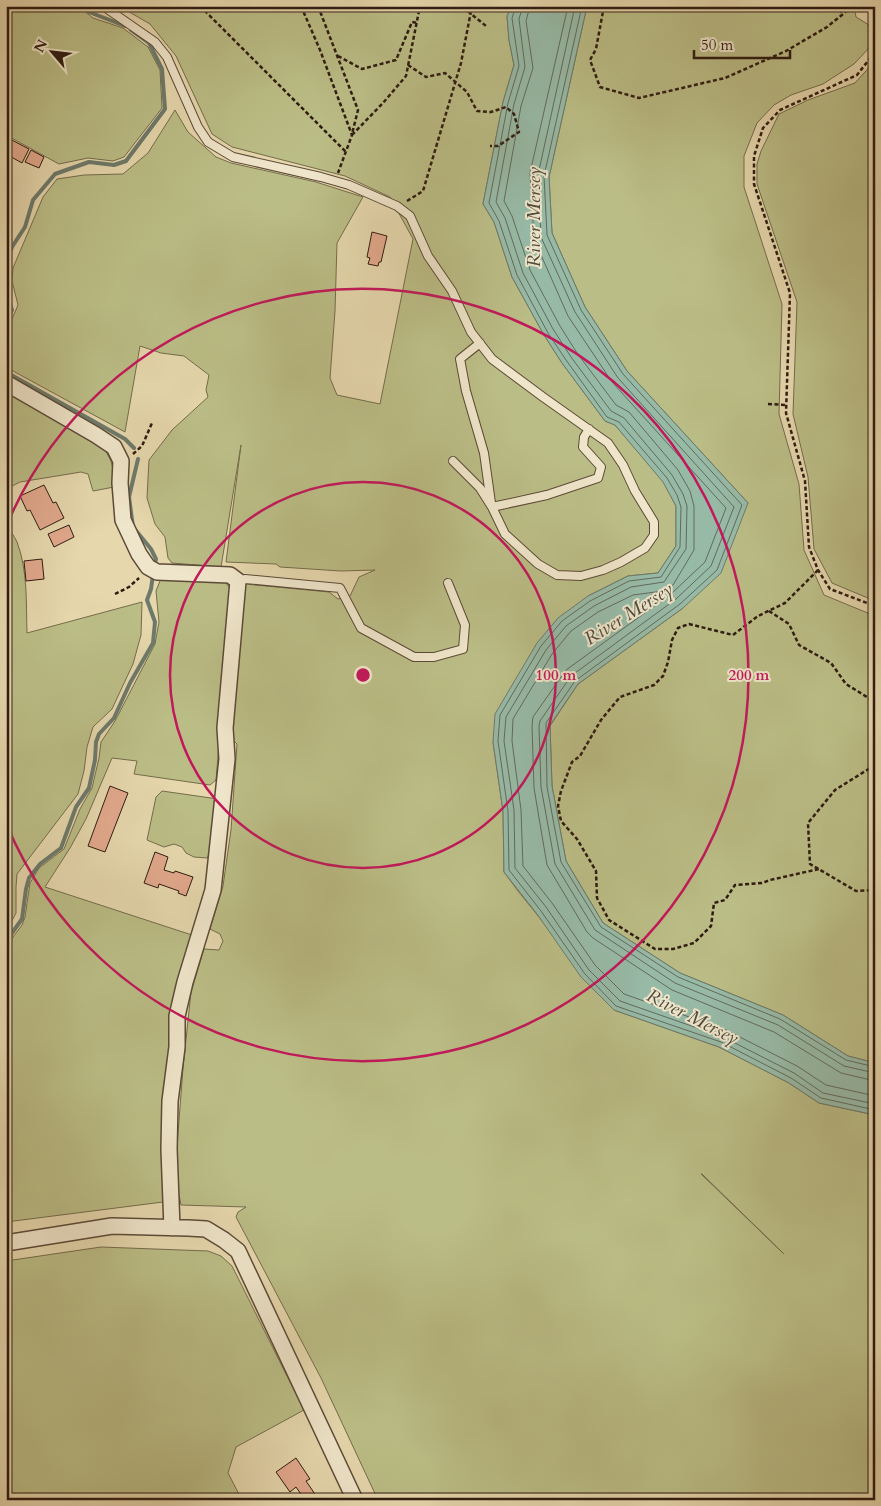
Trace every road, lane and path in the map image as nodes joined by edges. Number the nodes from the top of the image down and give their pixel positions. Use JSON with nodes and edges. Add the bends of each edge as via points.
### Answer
{"nodes":[{"id":1,"x":103,"y":6,"type":"edge"},
{"id":2,"x":200,"y":6,"type":"edge"},
{"id":3,"x":301,"y":6,"type":"edge"},
{"id":4,"x":318,"y":6,"type":"edge"},
{"id":5,"x":420,"y":6,"type":"edge"},
{"id":6,"x":436,"y":6,"type":"edge"},
{"id":7,"x":472,"y":6,"type":"edge"},
{"id":8,"x":604,"y":6,"type":"edge"},
{"id":9,"x":866,"y":6,"type":"edge"},
{"id":10,"x":840,"y":9,"type":"dead end"},
{"id":11,"x":842,"y":15,"type":"junction"},
{"id":12,"x":418,"y":22,"type":"junction"},
{"id":13,"x":875,"y":22,"type":"edge"},
{"id":14,"x":486,"y":26,"type":"dead end"},
{"id":15,"x":875,"y":52,"type":"edge"},
{"id":16,"x":337,"y":55,"type":"junction"},
{"id":17,"x":408,"y":65,"type":"junction"},
{"id":18,"x":352,"y":135,"type":"junction"},
{"id":19,"x":490,"y":146,"type":"dead end"},
{"id":20,"x":346,"y":152,"type":"junction"},
{"id":21,"x":335,"y":181,"type":"junction"},
{"id":22,"x":397,"y":206,"type":"junction"},
{"id":23,"x":480,"y":343,"type":"junction"},
{"id":24,"x":6,"y":383,"type":"edge"},
{"id":25,"x":768,"y":404,"type":"dead end"},
{"id":26,"x":787,"y":405,"type":"junction"},
{"id":27,"x":152,"y":423,"type":"dead end"},
{"id":28,"x":589,"y":429,"type":"junction"},
{"id":29,"x":120,"y":458,"type":"junction"},
{"id":30,"x":453,"y":461,"type":"dead end"},
{"id":31,"x":875,"y":504,"type":"edge"},
{"id":32,"x":492,"y":507,"type":"junction"},
{"id":33,"x":875,"y":510,"type":"edge"},
{"id":34,"x":148,"y":567,"type":"junction"},
{"id":35,"x":818,"y":570,"type":"junction"},
{"id":36,"x":238,"y":582,"type":"junction"},
{"id":37,"x":448,"y":583,"type":"dead end"},
{"id":38,"x":115,"y":594,"type":"dead end"},
{"id":39,"x":875,"y":606,"type":"edge"},
{"id":40,"x":769,"y":611,"type":"junction"},
{"id":41,"x":875,"y":702,"type":"edge"},
{"id":42,"x":875,"y":765,"type":"edge"},
{"id":43,"x":819,"y":869,"type":"junction"},
{"id":44,"x":875,"y":890,"type":"edge"},
{"id":45,"x":172,"y":1228,"type":"junction"},
{"id":46,"x":6,"y":1244,"type":"edge"},
{"id":47,"x":355,"y":1500,"type":"edge"}],
"edges":[{"from":1,"to":21,"type":"lane","via":[[155,42],[167,57],[208,142],[233,156]]},
{"from":2,"to":20,"type":"path"},
{"from":3,"to":18,"type":"path"},
{"from":4,"to":16,"type":"path"},
{"from":5,"to":12,"type":"path"},
{"from":6,"to":14,"type":"path","via":[[465,9]]},
{"from":7,"to":22,"type":"path","via":[[461,63],[423,191]]},
{"from":8,"to":11,"type":"path","via":[[596,49],[590,60],[600,87],[639,98],[725,78],[786,51],[827,28]]},
{"from":9,"to":11,"type":"path","via":[[848,10]]},
{"from":9,"to":13,"type":"path"},
{"from":10,"to":11,"type":"path"},
{"from":12,"to":16,"type":"path","via":[[412,22],[396,60],[362,69]]},
{"from":12,"to":17,"type":"path"},
{"from":15,"to":26,"type":"path","via":[[857,75],[780,110],[764,128],[754,156],[754,184],[790,293]]},
{"from":16,"to":18,"type":"path","via":[[358,110]]},
{"from":17,"to":18,"type":"path","via":[[406,76]]},
{"from":17,"to":19,"type":"path","via":[[426,77],[445,73],[467,92],[477,111],[491,112],[506,107],[514,114],[519,132],[498,146]]},
{"from":18,"to":20,"type":"path"},
{"from":20,"to":21,"type":"path"},
{"from":21,"to":22,"type":"lane"},
{"from":22,"to":23,"type":"lane","via":[[410,216],[428,256],[452,291],[471,332]]},
{"from":23,"to":28,"type":"lane","via":[[516,378]]},
{"from":23,"to":32,"type":"lane","via":[[460,360],[484,453]]},
{"from":24,"to":29,"type":"street","via":[[96,435],[114,447]]},
{"from":25,"to":26,"type":"path"},
{"from":26,"to":35,"type":"path","via":[[804,481],[809,547]]},
{"from":27,"to":29,"type":"path","via":[[142,446],[134,454]]},
{"from":28,"to":32,"type":"lane","via":[[583,447],[601,467],[598,478],[547,495]]},
{"from":28,"to":32,"type":"lane","via":[[608,443],[654,522],[654,535],[645,548],[603,570],[581,576],[557,575],[538,564],[504,534]]},
{"from":29,"to":34,"type":"street","via":[[123,520]]},
{"from":30,"to":32,"type":"lane","via":[[480,488]]},
{"from":31,"to":33,"type":"path"},
{"from":34,"to":36,"type":"street","via":[[157,572],[230,575]]},
{"from":34,"to":38,"type":"path","via":[[129,587]]},
{"from":35,"to":39,"type":"path","via":[[830,589]]},
{"from":35,"to":40,"type":"path","via":[[785,603]]},
{"from":36,"to":37,"type":"lane","via":[[245,579],[340,588],[361,628],[414,657],[434,657],[463,649],[465,625]]},
{"from":36,"to":45,"type":"street","via":[[225,728],[227,759],[213,890],[177,1016],[177,1047],[170,1101]]},
{"from":40,"to":41,"type":"path","via":[[789,624],[799,645],[831,664],[846,684]]},
{"from":40,"to":43,"type":"path","via":[[733,635],[688,624],[678,628],[663,676],[654,685],[620,698],[601,720],[580,756],[572,762],[558,806],[561,822],[577,840],[596,871],[597,898],[609,920],[655,949],[673,949],[694,943],[711,926],[714,903],[725,900],[735,885],[762,883]]},
{"from":42,"to":43,"type":"path","via":[[835,790],[808,824],[810,864]]},
{"from":43,"to":44,"type":"path","via":[[856,891]]},
{"from":45,"to":46,"type":"street","via":[[112,1226]]},
{"from":45,"to":47,"type":"street","via":[[206,1229],[238,1251]]}]}
